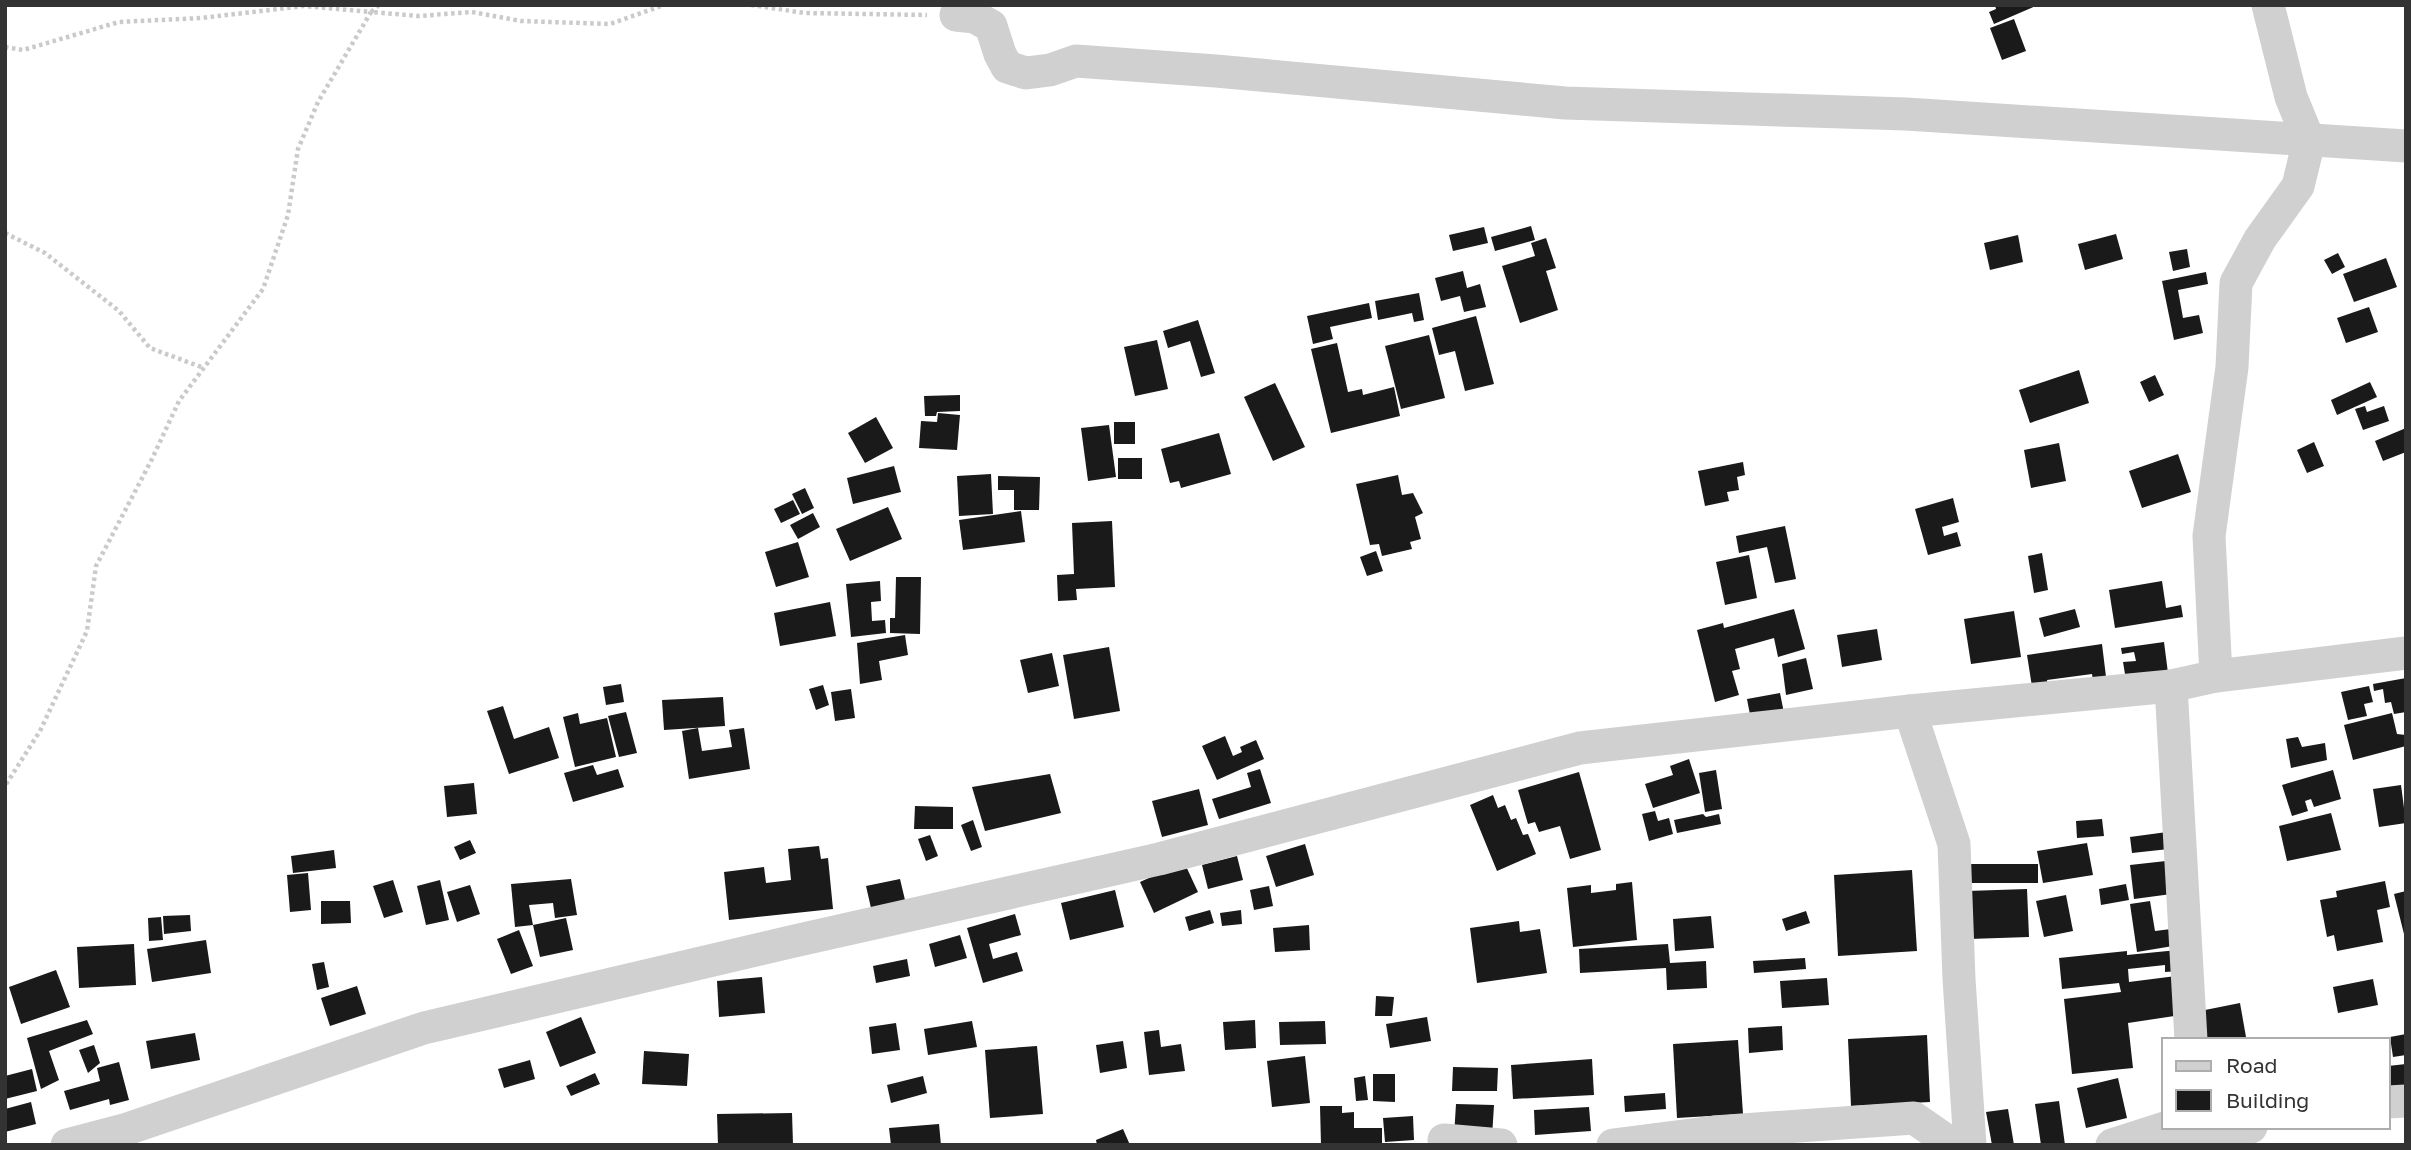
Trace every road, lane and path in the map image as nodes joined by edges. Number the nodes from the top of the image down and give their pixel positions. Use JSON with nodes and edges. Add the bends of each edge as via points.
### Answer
{"nodes":[{"id":1,"x":379,"y":5,"type":"edge"},
{"id":2,"x":664,"y":5,"type":"edge"},
{"id":3,"x":751,"y":5,"type":"edge"},
{"id":4,"x":2268,"y":5,"type":"edge"},
{"id":5,"x":371,"y":12,"type":"junction"},
{"id":6,"x":956,"y":15,"type":"joint"},
{"id":7,"x":5,"y":47,"type":"edge"},
{"id":8,"x":2309,"y":141,"type":"junction"},
{"id":9,"x":2406,"y":146,"type":"edge"},
{"id":10,"x":5,"y":233,"type":"edge"},
{"id":11,"x":204,"y":368,"type":"junction"},
{"id":12,"x":2406,"y":653,"type":"edge"},
{"id":13,"x":2216,"y":676,"type":"junction"},
{"id":14,"x":2171,"y":686,"type":"junction"},
{"id":15,"x":1910,"y":711,"type":"junction"},
{"id":16,"x":5,"y":786,"type":"edge"},
{"id":17,"x":2191,"y":1038,"type":"edge"},
{"id":18,"x":2162,"y":1129,"type":"edge"},
{"id":19,"x":2200,"y":1129,"type":"edge"},
{"id":20,"x":2248,"y":1132,"type":"edge"},
{"id":21,"x":1444,"y":1140,"type":"dead end"},
{"id":22,"x":67,"y":1145,"type":"edge"},
{"id":23,"x":1501,"y":1145,"type":"edge"},
{"id":24,"x":1613,"y":1145,"type":"edge"},
{"id":25,"x":1953,"y":1145,"type":"edge"},
{"id":26,"x":1970,"y":1145,"type":"edge"},
{"id":27,"x":2112,"y":1145,"type":"edge"}],
"edges":[{"from":1,"to":5,"type":"path"},
{"from":2,"to":5,"type":"path","via":[[610,24],[521,21],[471,12],[419,16]]},
{"from":3,"to":6,"type":"path","via":[[805,13]]},
{"from":4,"to":8,"type":"street","via":[[2291,97]]},
{"from":5,"to":7,"type":"path","via":[[304,6],[119,22],[23,50]]},
{"from":5,"to":11,"type":"path","via":[[318,102],[298,149],[288,215],[263,289]]},
{"from":6,"to":8,"type":"street","via":[[975,17],[991,26],[1007,67],[1026,73],[1051,71],[1076,61],[1565,103],[1906,114]]},
{"from":8,"to":9,"type":"street"},
{"from":8,"to":13,"type":"street","via":[[2298,186],[2236,283],[2232,367],[2209,536]]},
{"from":10,"to":11,"type":"path","via":[[45,253],[119,311],[150,348]]},
{"from":11,"to":16,"type":"path","via":[[179,401],[96,566],[87,631],[40,731]]},
{"from":12,"to":13,"type":"street"},
{"from":13,"to":14,"type":"street"},
{"from":14,"to":15,"type":"street"},
{"from":14,"to":17,"type":"street"},
{"from":15,"to":22,"type":"street","via":[[1580,748],[1158,859],[424,1028]]},
{"from":15,"to":26,"type":"street","via":[[1954,844]]},
{"from":18,"to":27,"type":"street"},
{"from":19,"to":20,"type":"street"},
{"from":21,"to":23,"type":"street"},
{"from":24,"to":25,"type":"street","via":[[1714,1132],[1914,1118]]}]}
